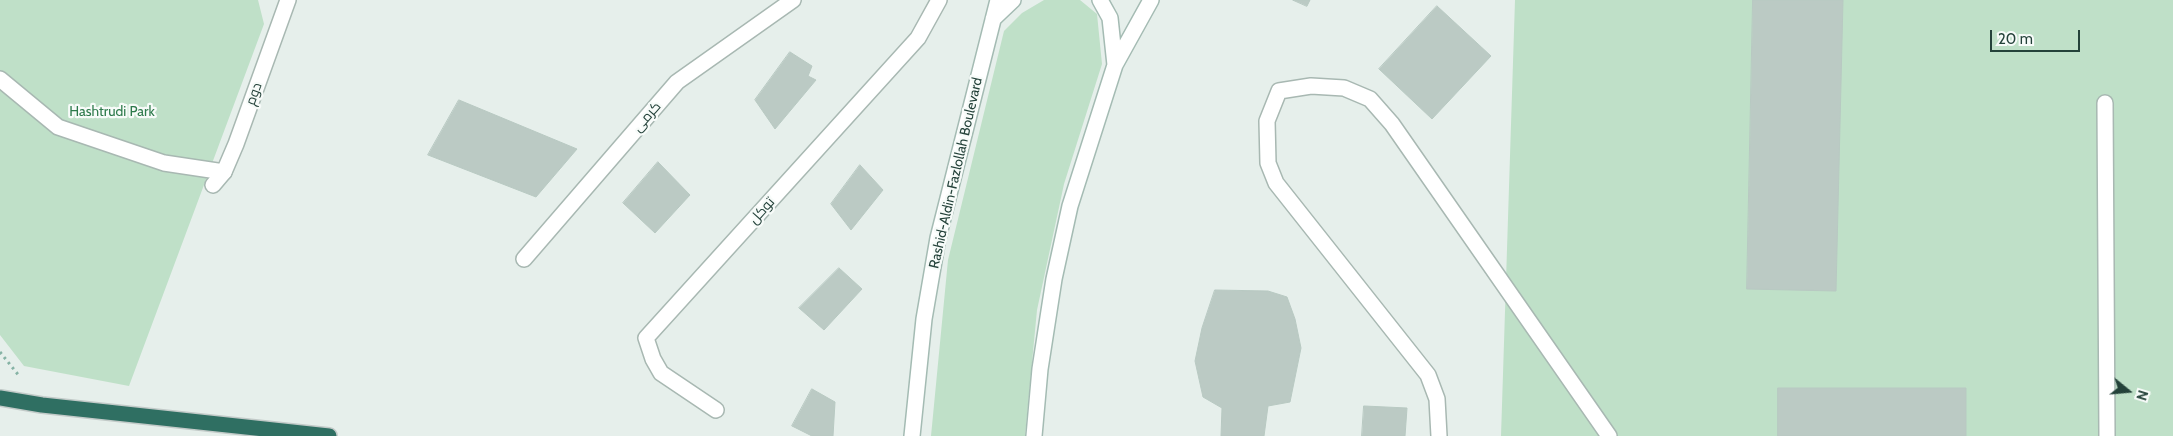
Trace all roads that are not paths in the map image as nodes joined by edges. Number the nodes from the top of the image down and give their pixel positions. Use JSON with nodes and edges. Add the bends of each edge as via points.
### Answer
{"nodes":[{"id":1,"x":288,"y":0,"type":"edge"},
{"id":2,"x":793,"y":0,"type":"edge"},
{"id":3,"x":940,"y":0,"type":"edge"},
{"id":4,"x":998,"y":0,"type":"edge"},
{"id":5,"x":1013,"y":0,"type":"edge"},
{"id":6,"x":1100,"y":0,"type":"edge"},
{"id":7,"x":1151,"y":0,"type":"edge"},
{"id":8,"x":994,"y":18,"type":"junction"},
{"id":9,"x":1115,"y":65,"type":"junction"},
{"id":10,"x":0,"y":79,"type":"edge"},
{"id":11,"x":2105,"y":103,"type":"dead end"},
{"id":12,"x":224,"y":172,"type":"junction"},
{"id":13,"x":214,"y":185,"type":"dead end"},
{"id":14,"x":524,"y":259,"type":"dead end"},
{"id":15,"x":0,"y":398,"type":"edge"},
{"id":16,"x":716,"y":410,"type":"dead end"},
{"id":17,"x":329,"y":436,"type":"edge"},
{"id":18,"x":912,"y":436,"type":"edge"},
{"id":19,"x":1034,"y":436,"type":"edge"},
{"id":20,"x":1439,"y":436,"type":"edge"},
{"id":21,"x":1609,"y":436,"type":"edge"},
{"id":22,"x":2107,"y":436,"type":"edge"}],
"edges":[{"from":1,"to":12,"type":"street","name":"دوم"},
{"from":2,"to":14,"type":"street","name":"کرمی","via":[[677,82]]},
{"from":3,"to":16,"type":"street","name":"توکل","via":[[918,38],[646,338],[661,373]]},
{"from":4,"to":8,"type":"street","name":"Rashid-Aldin-Fazlollah Boulevard"},
{"from":5,"to":8,"type":"street"},
{"from":6,"to":9,"type":"street","via":[[1110,18]]},
{"from":7,"to":9,"type":"street"},
{"from":8,"to":18,"type":"street","name":"Rashid-Aldin-Fazlollah Boulevard","via":[[938,238],[924,319]]},
{"from":9,"to":19,"type":"street","via":[[1070,206],[1054,279],[1040,369]]},
{"from":10,"to":12,"type":"street","via":[[58,127],[164,163]]},
{"from":11,"to":22,"type":"street"},
{"from":12,"to":13,"type":"street","name":"دوم"},
{"from":15,"to":17,"type":"highway"},
{"from":20,"to":21,"type":"street","via":[[1437,399],[1428,375],[1276,184],[1268,163],[1268,121],[1279,91],[1311,86],[1344,88],[1370,99],[1392,124]]}]}
